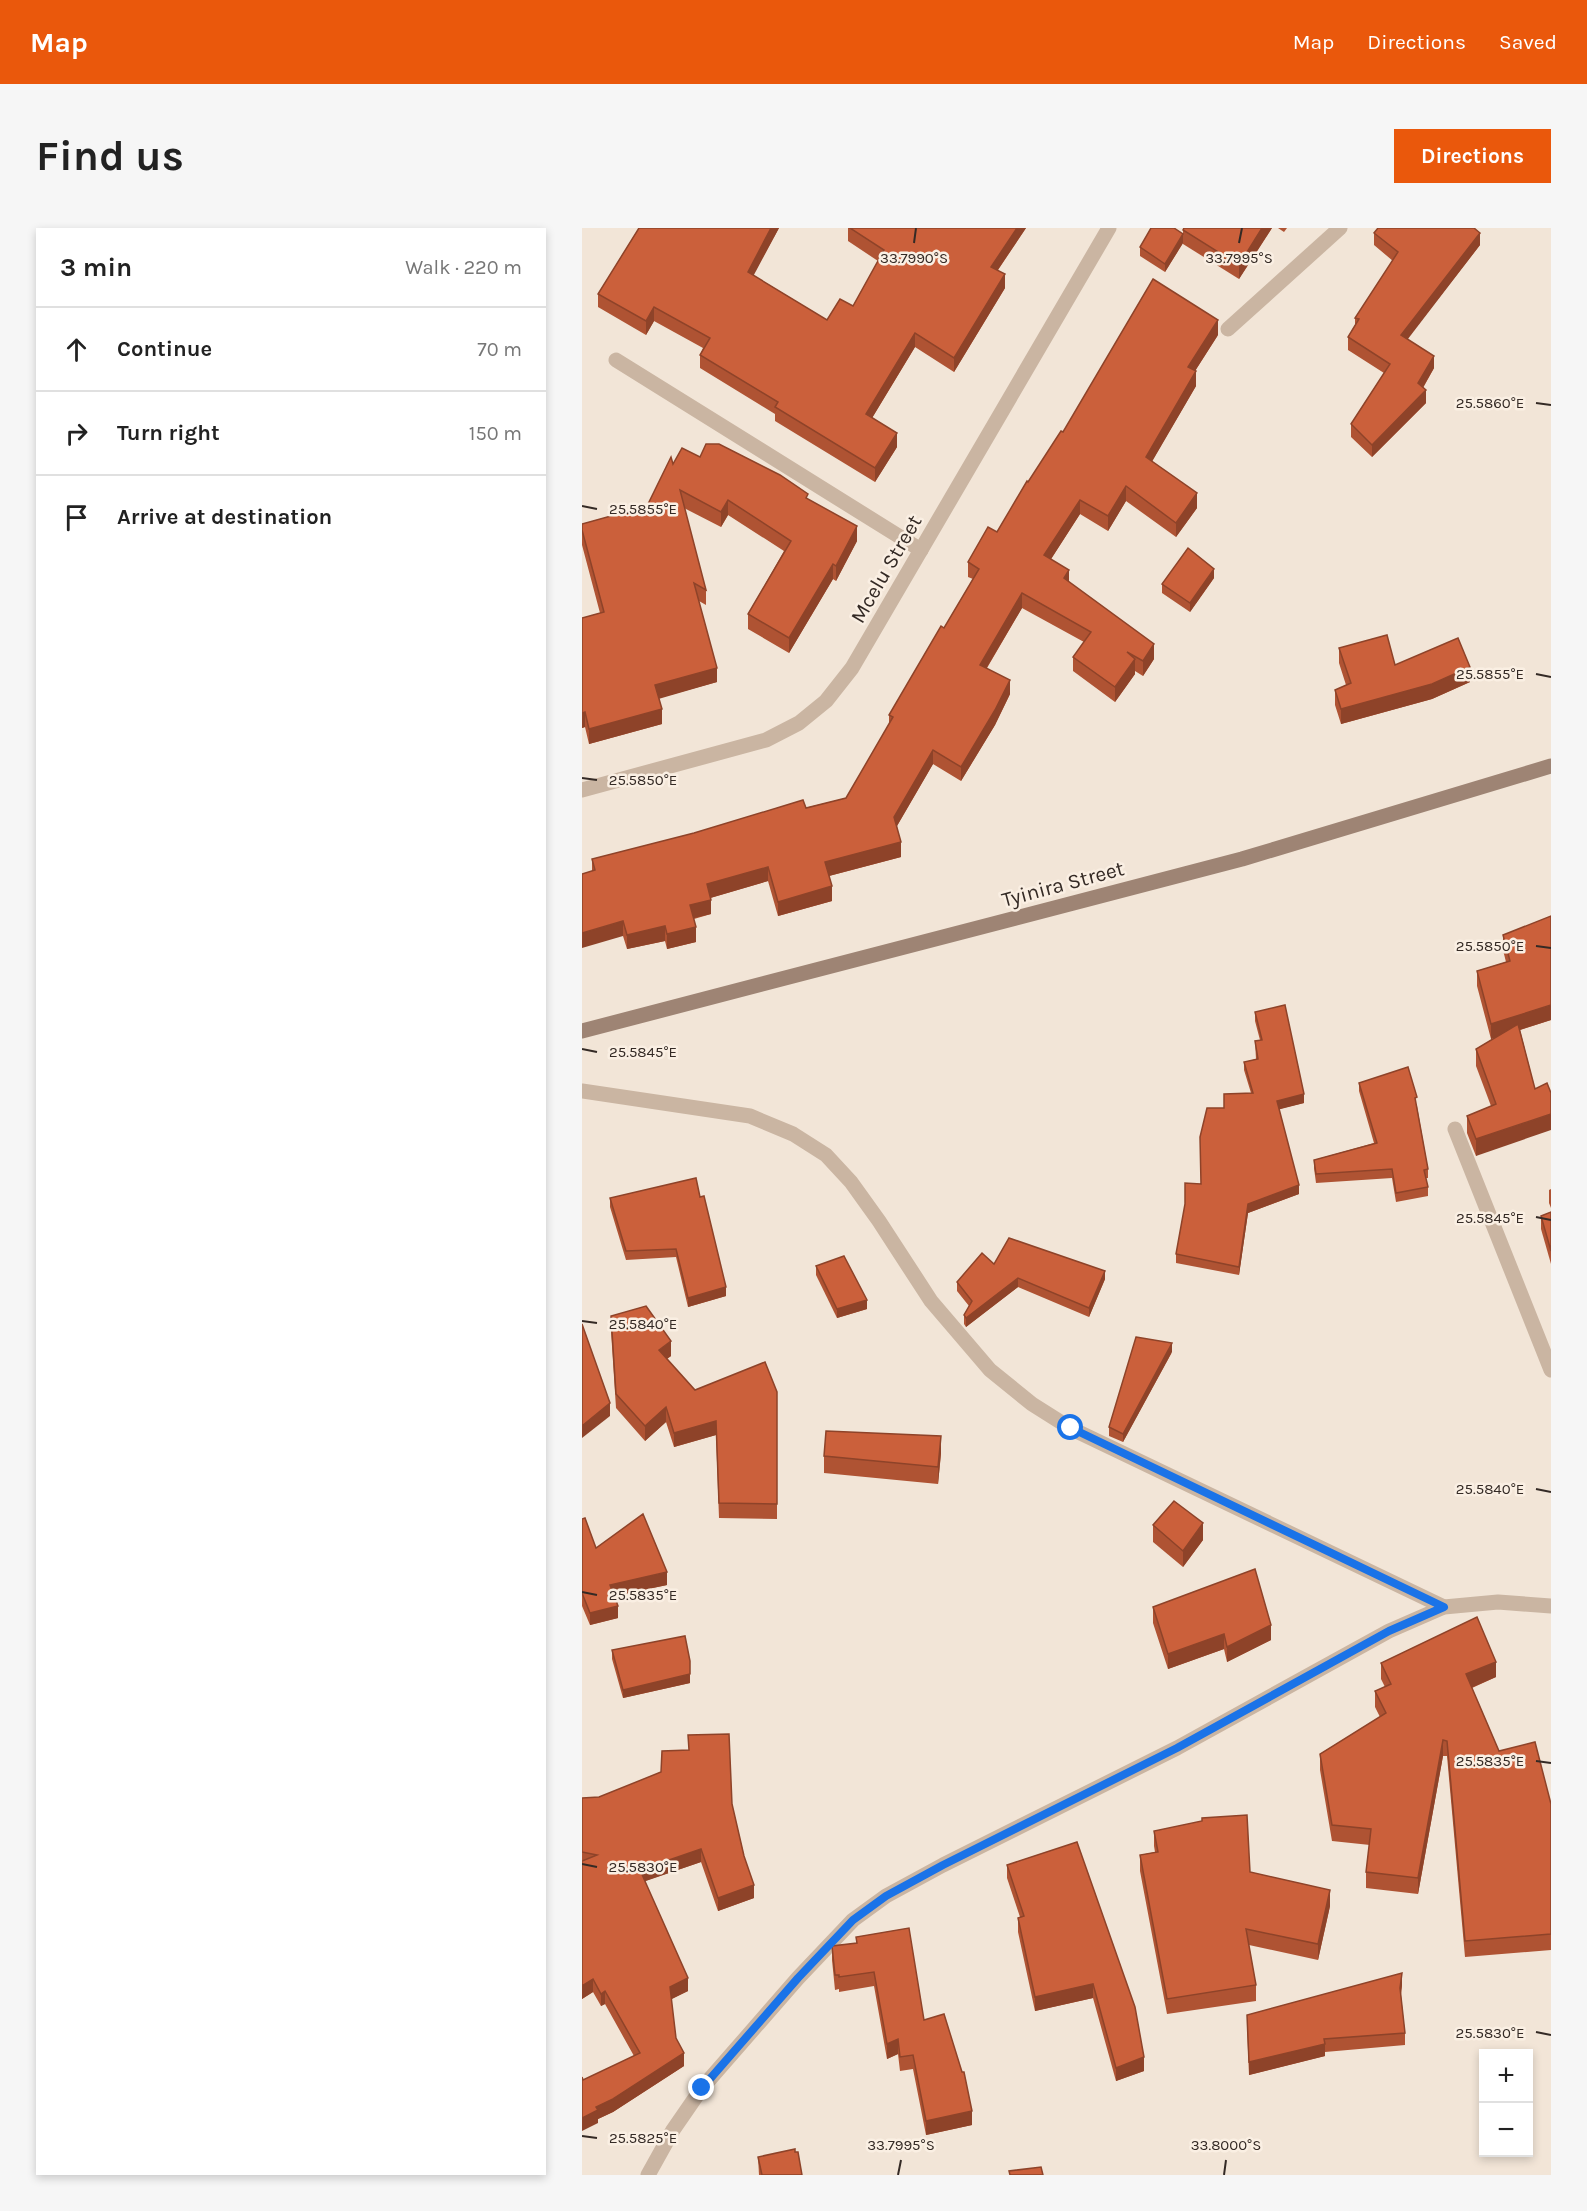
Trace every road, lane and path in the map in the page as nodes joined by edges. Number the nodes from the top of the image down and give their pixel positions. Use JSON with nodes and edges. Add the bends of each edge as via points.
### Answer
{"nodes":[{"id":1,"x":1109,"y":228,"type":"edge"},
{"id":2,"x":1340,"y":228,"type":"edge"},
{"id":3,"x":1228,"y":329,"type":"dead end"},
{"id":4,"x":616,"y":360,"type":"dead end"},
{"id":5,"x":921,"y":550,"type":"junction"},
{"id":6,"x":1551,"y":766,"type":"edge"},
{"id":7,"x":582,"y":790,"type":"edge"},
{"id":8,"x":582,"y":1031,"type":"edge"},
{"id":9,"x":582,"y":1091,"type":"edge"},
{"id":10,"x":1455,"y":1129,"type":"dead end"},
{"id":11,"x":1551,"y":1371,"type":"edge"},
{"id":12,"x":1551,"y":1606,"type":"edge"},
{"id":13,"x":1444,"y":1607,"type":"junction"},
{"id":14,"x":648,"y":2175,"type":"edge"}],
"edges":[{"from":1,"to":5,"type":"street","name":"Mcelu Street"},
{"from":2,"to":3,"type":"street"},
{"from":4,"to":5,"type":"street"},
{"from":5,"to":7,"type":"street","name":"Mcelu Street","via":[[852,668],[826,701],[799,723],[766,740]]},
{"from":6,"to":8,"type":"street","name":"Tyinira Street","via":[[1242,859]]},
{"from":9,"to":13,"type":"street","via":[[750,1116],[793,1134],[826,1155],[851,1182],[932,1301],[990,1370],[1032,1404],[1071,1428]]},
{"from":10,"to":11,"type":"street"},
{"from":12,"to":13,"type":"street","via":[[1498,1602]]},
{"from":13,"to":14,"type":"street","via":[[1389,1631],[1177,1748],[886,1896],[853,1920],[702,2088]]}]}
